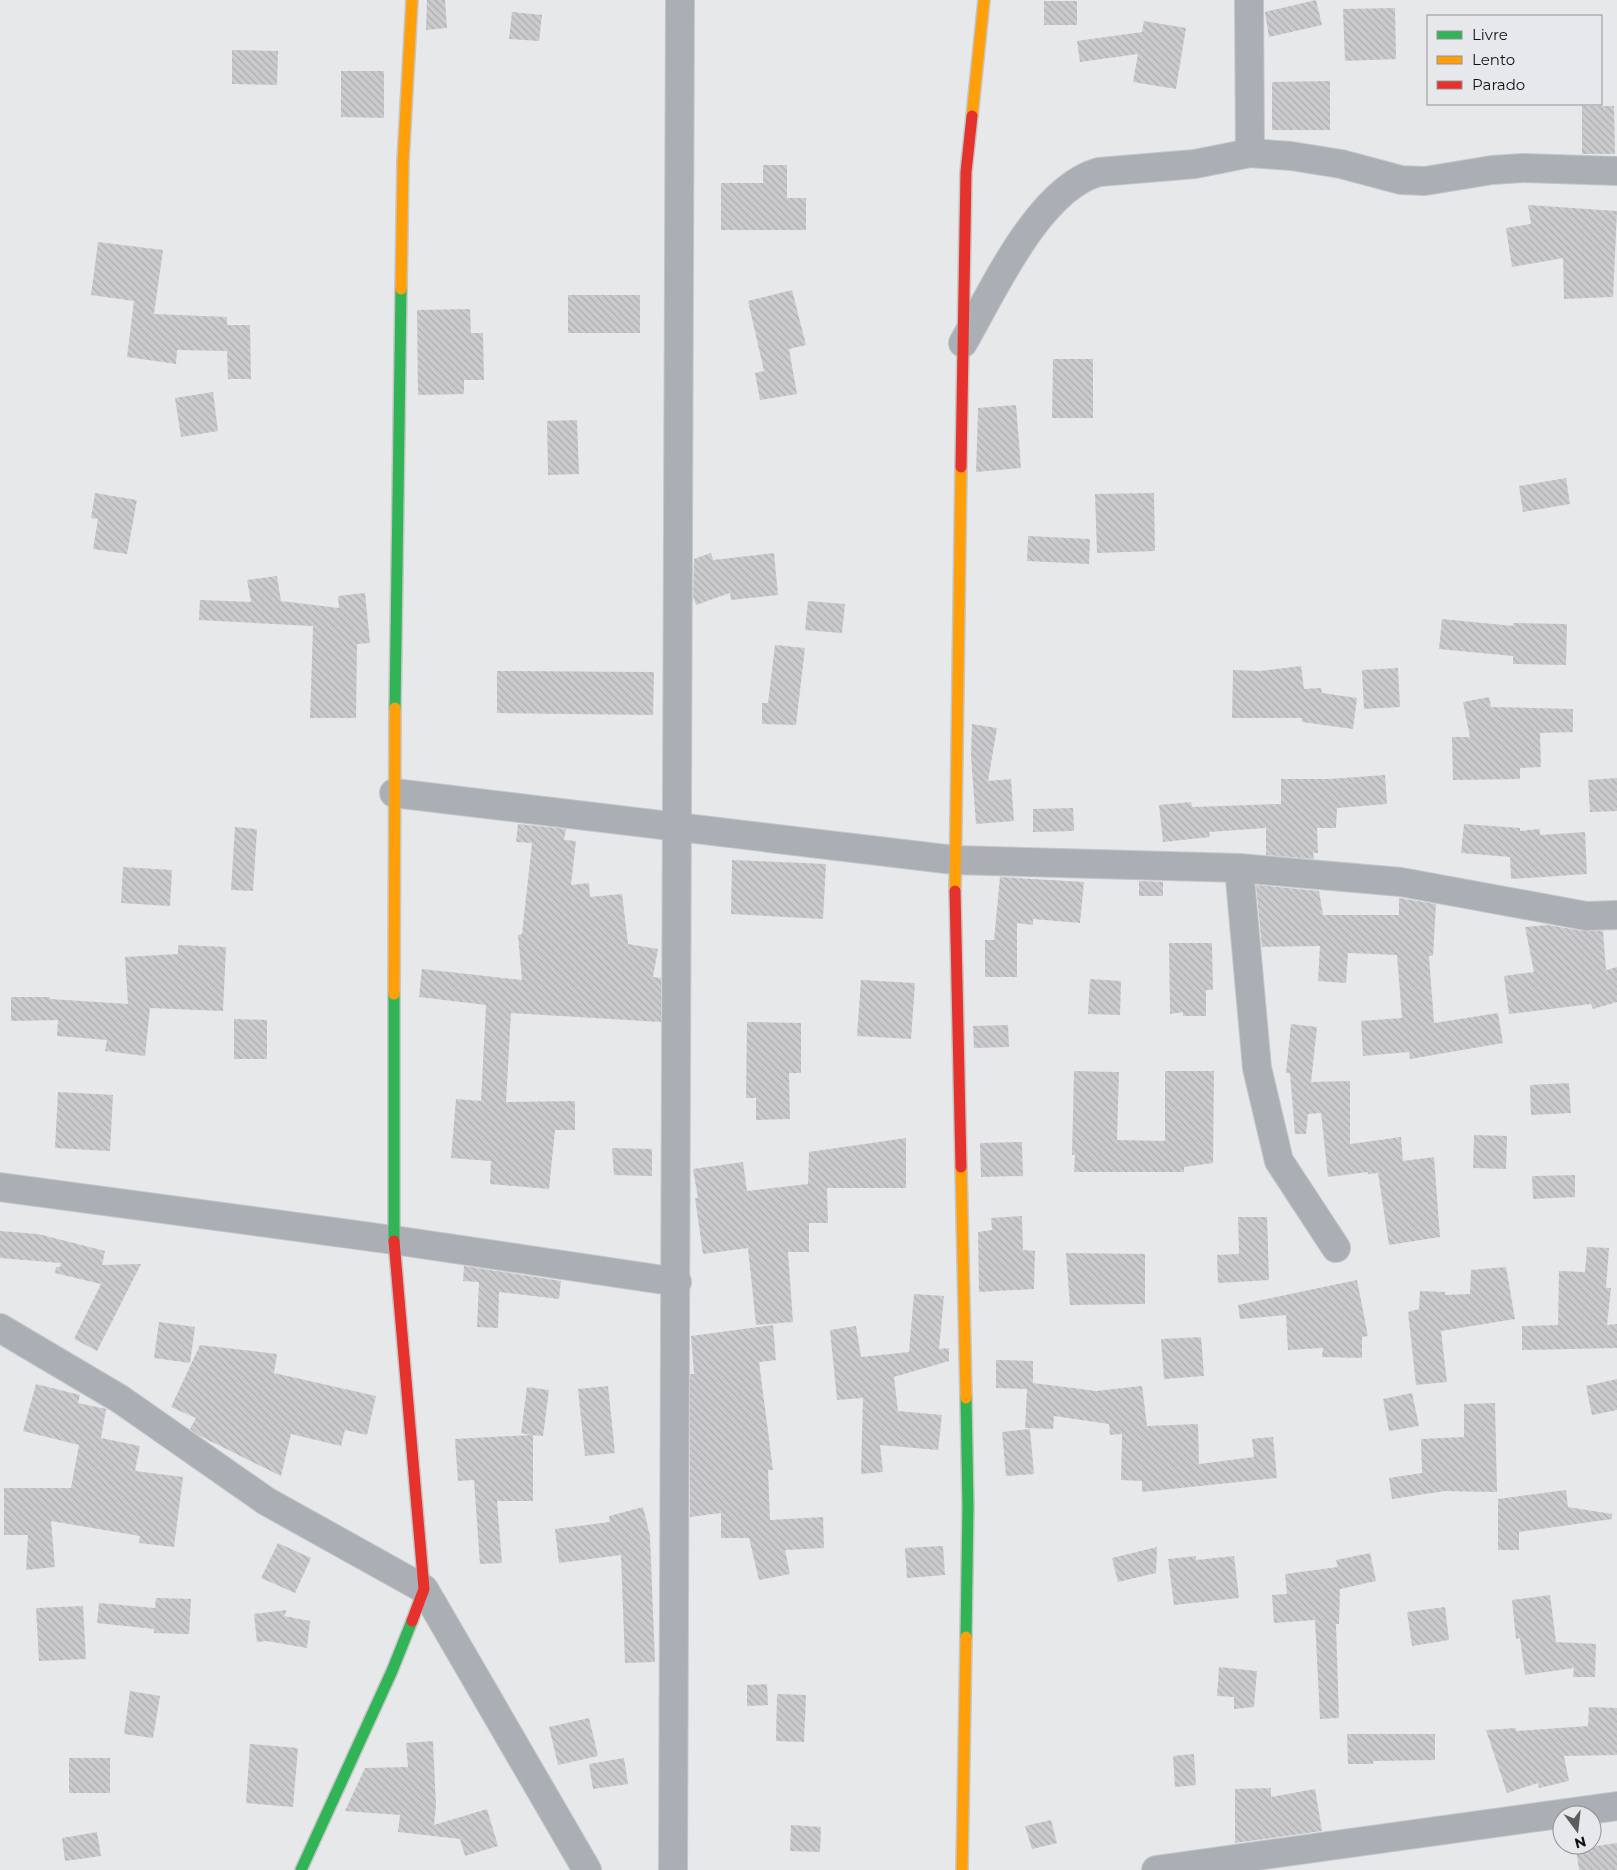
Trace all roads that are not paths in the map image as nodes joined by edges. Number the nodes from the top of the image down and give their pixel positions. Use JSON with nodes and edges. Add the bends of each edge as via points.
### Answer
{"nodes":[{"id":1,"x":412,"y":0,"type":"edge"},
{"id":2,"x":680,"y":0,"type":"edge"},
{"id":3,"x":984,"y":0,"type":"edge"},
{"id":4,"x":1249,"y":0,"type":"edge"},
{"id":5,"x":1250,"y":153,"type":"junction"},
{"id":6,"x":1617,"y":171,"type":"edge"},
{"id":7,"x":963,"y":343,"type":"junction"},
{"id":8,"x":394,"y":793,"type":"junction"},
{"id":9,"x":677,"y":828,"type":"junction"},
{"id":10,"x":954,"y":860,"type":"junction"},
{"id":11,"x":1239,"y":868,"type":"junction"},
{"id":12,"x":1617,"y":915,"type":"edge"},
{"id":13,"x":0,"y":1187,"type":"edge"},
{"id":14,"x":394,"y":1240,"type":"junction"},
{"id":15,"x":1336,"y":1248,"type":"dead end"},
{"id":16,"x":676,"y":1282,"type":"junction"},
{"id":17,"x":0,"y":1328,"type":"edge"},
{"id":18,"x":424,"y":1589,"type":"junction"},
{"id":19,"x":1617,"y":1806,"type":"edge"},
{"id":20,"x":302,"y":1870,"type":"edge"},
{"id":21,"x":587,"y":1870,"type":"edge"},
{"id":22,"x":673,"y":1870,"type":"edge"},
{"id":23,"x":962,"y":1870,"type":"edge"},
{"id":24,"x":1156,"y":1870,"type":"edge"}],
"edges":[{"from":1,"to":8,"type":"street","via":[[403,161]]},
{"from":2,"to":9,"type":"street"},
{"from":3,"to":7,"type":"street","via":[[966,172]]},
{"from":4,"to":5,"type":"street"},
{"from":5,"to":6,"type":"street","via":[[1341,164],[1402,180],[1425,182],[1523,168]]},
{"from":5,"to":7,"type":"street","via":[[1195,164],[1099,172],[1071,185],[1030,226]]},
{"from":7,"to":10,"type":"street"},
{"from":8,"to":9,"type":"street"},
{"from":8,"to":14,"type":"street"},
{"from":9,"to":10,"type":"street"},
{"from":9,"to":16,"type":"street"},
{"from":10,"to":11,"type":"street"},
{"from":10,"to":23,"type":"street","via":[[968,1506]]},
{"from":11,"to":12,"type":"street","via":[[1401,882],[1586,916]]},
{"from":11,"to":15,"type":"street","via":[[1257,1068],[1279,1161]]},
{"from":13,"to":14,"type":"street"},
{"from":14,"to":16,"type":"street"},
{"from":14,"to":18,"type":"street"},
{"from":16,"to":22,"type":"street"},
{"from":17,"to":18,"type":"street","via":[[120,1399],[266,1501]]},
{"from":18,"to":20,"type":"street","via":[[392,1671]]},
{"from":18,"to":21,"type":"street"},
{"from":19,"to":24,"type":"street"}]}
